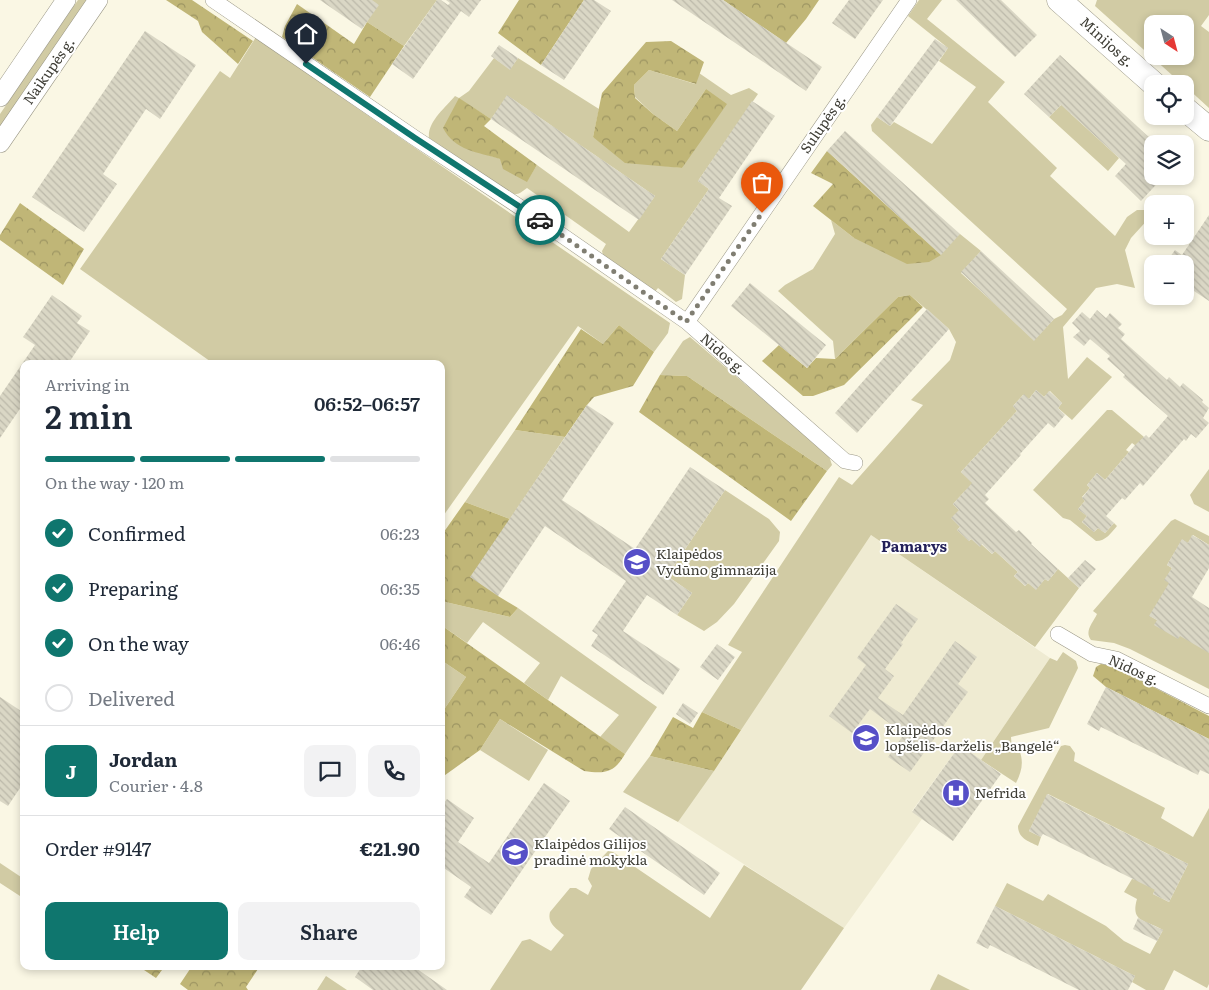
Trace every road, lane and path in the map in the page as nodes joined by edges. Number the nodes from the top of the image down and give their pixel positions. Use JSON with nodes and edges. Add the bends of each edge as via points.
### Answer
{"nodes":[{"id":1,"x":66,"y":0,"type":"edge"},
{"id":2,"x":98,"y":0,"type":"edge"},
{"id":3,"x":213,"y":0,"type":"edge"},
{"id":4,"x":909,"y":0,"type":"edge"},
{"id":5,"x":1059,"y":0,"type":"edge"},
{"id":6,"x":1144,"y":75,"type":"edge"},
{"id":7,"x":0,"y":97,"type":"edge"},
{"id":8,"x":1194,"y":116,"type":"edge"},
{"id":9,"x":1209,"y":129,"type":"edge"},
{"id":10,"x":0,"y":143,"type":"edge"},
{"id":11,"x":686,"y":322,"type":"junction"},
{"id":12,"x":854,"y":463,"type":"dead end"},
{"id":13,"x":1058,"y":634,"type":"dead end"},
{"id":14,"x":1209,"y":706,"type":"edge"}],
"edges":[{"from":1,"to":7,"type":"street","name":"Naikupės g."},
{"from":2,"to":10,"type":"street","name":"Naikupės g."},
{"from":3,"to":11,"type":"street","name":"Nidos g."},
{"from":4,"to":11,"type":"street","name":"Sulupės g."},
{"from":5,"to":6,"type":"main road","name":"Minijos g."},
{"from":8,"to":9,"type":"main road"},
{"from":11,"to":12,"type":"street","name":"Nidos g.","via":[[845,461]]},
{"from":13,"to":14,"type":"street","name":"Nidos g.","via":[[1092,654],[1116,659]]}]}
